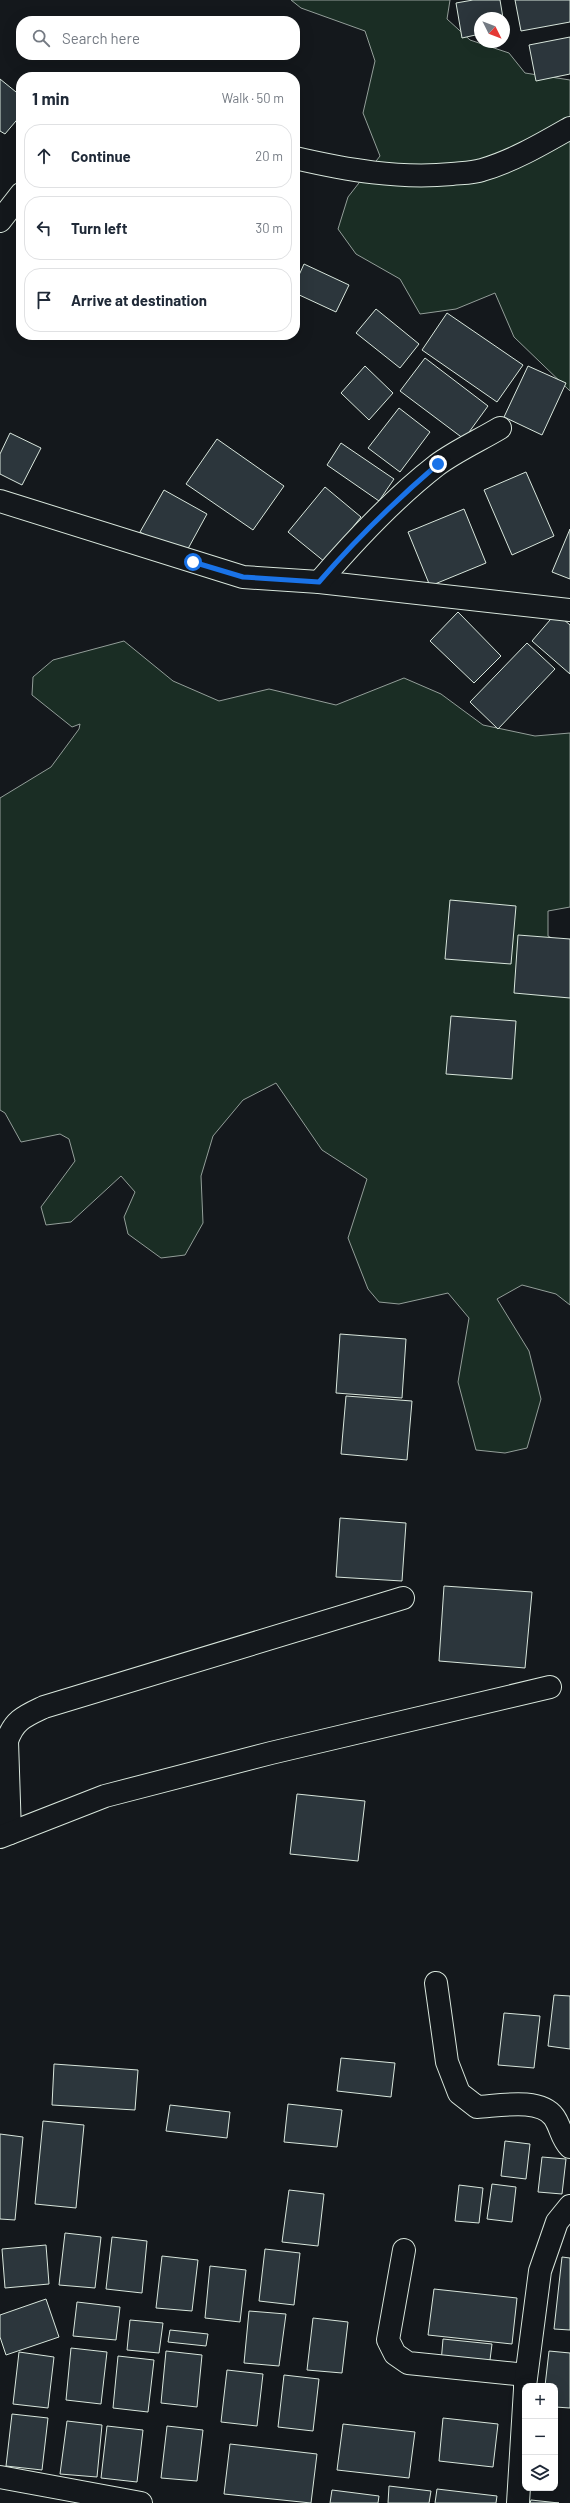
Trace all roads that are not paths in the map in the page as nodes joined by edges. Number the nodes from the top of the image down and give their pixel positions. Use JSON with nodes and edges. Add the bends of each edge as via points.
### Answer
{"nodes":[{"id":1,"x":570,"y":128,"type":"edge"},
{"id":2,"x":300,"y":159,"type":"edge"},
{"id":3,"x":16,"y":200,"type":"edge"},
{"id":4,"x":0,"y":221,"type":"edge"},
{"id":5,"x":500,"y":428,"type":"dead end"},
{"id":6,"x":0,"y":501,"type":"edge"},
{"id":7,"x":319,"y":582,"type":"junction"},
{"id":8,"x":570,"y":610,"type":"edge"},
{"id":9,"x":403,"y":1598,"type":"dead end"},
{"id":10,"x":550,"y":1687,"type":"dead end"},
{"id":11,"x":5,"y":1835,"type":"edge"},
{"id":12,"x":436,"y":1983,"type":"dead end"},
{"id":13,"x":570,"y":2147,"type":"edge"},
{"id":14,"x":570,"y":2206,"type":"edge"},
{"id":15,"x":404,"y":2250,"type":"dead end"},
{"id":16,"x":526,"y":2383,"type":"edge"},
{"id":17,"x":524,"y":2419,"type":"edge"},
{"id":18,"x":0,"y":2477,"type":"edge"},
{"id":19,"x":141,"y":2503,"type":"edge"},
{"id":20,"x":518,"y":2503,"type":"edge"}],
"edges":[{"from":1,"to":2,"type":"street","via":[[534,149],[481,171],[393,175],[348,171]]},
{"from":3,"to":4,"type":"street"},
{"from":5,"to":7,"type":"street","via":[[438,464],[402,494],[355,540]]},
{"from":6,"to":7,"type":"street","via":[[243,577]]},
{"from":7,"to":8,"type":"street"},
{"from":9,"to":11,"type":"street","via":[[44,1707],[25,1716],[11,1728],[7,1741]]},
{"from":10,"to":11,"type":"street","via":[[270,1753],[105,1796]]},
{"from":12,"to":13,"type":"street","via":[[447,2062],[459,2093],[477,2107],[533,2104],[554,2116],[563,2139]]},
{"from":14,"to":16,"type":"street","via":[[557,2222],[540,2271]]},
{"from":15,"to":16,"type":"street","via":[[388,2340],[394,2354],[408,2363]]},
{"from":17,"to":20,"type":"street"},
{"from":18,"to":19,"type":"street"}]}
